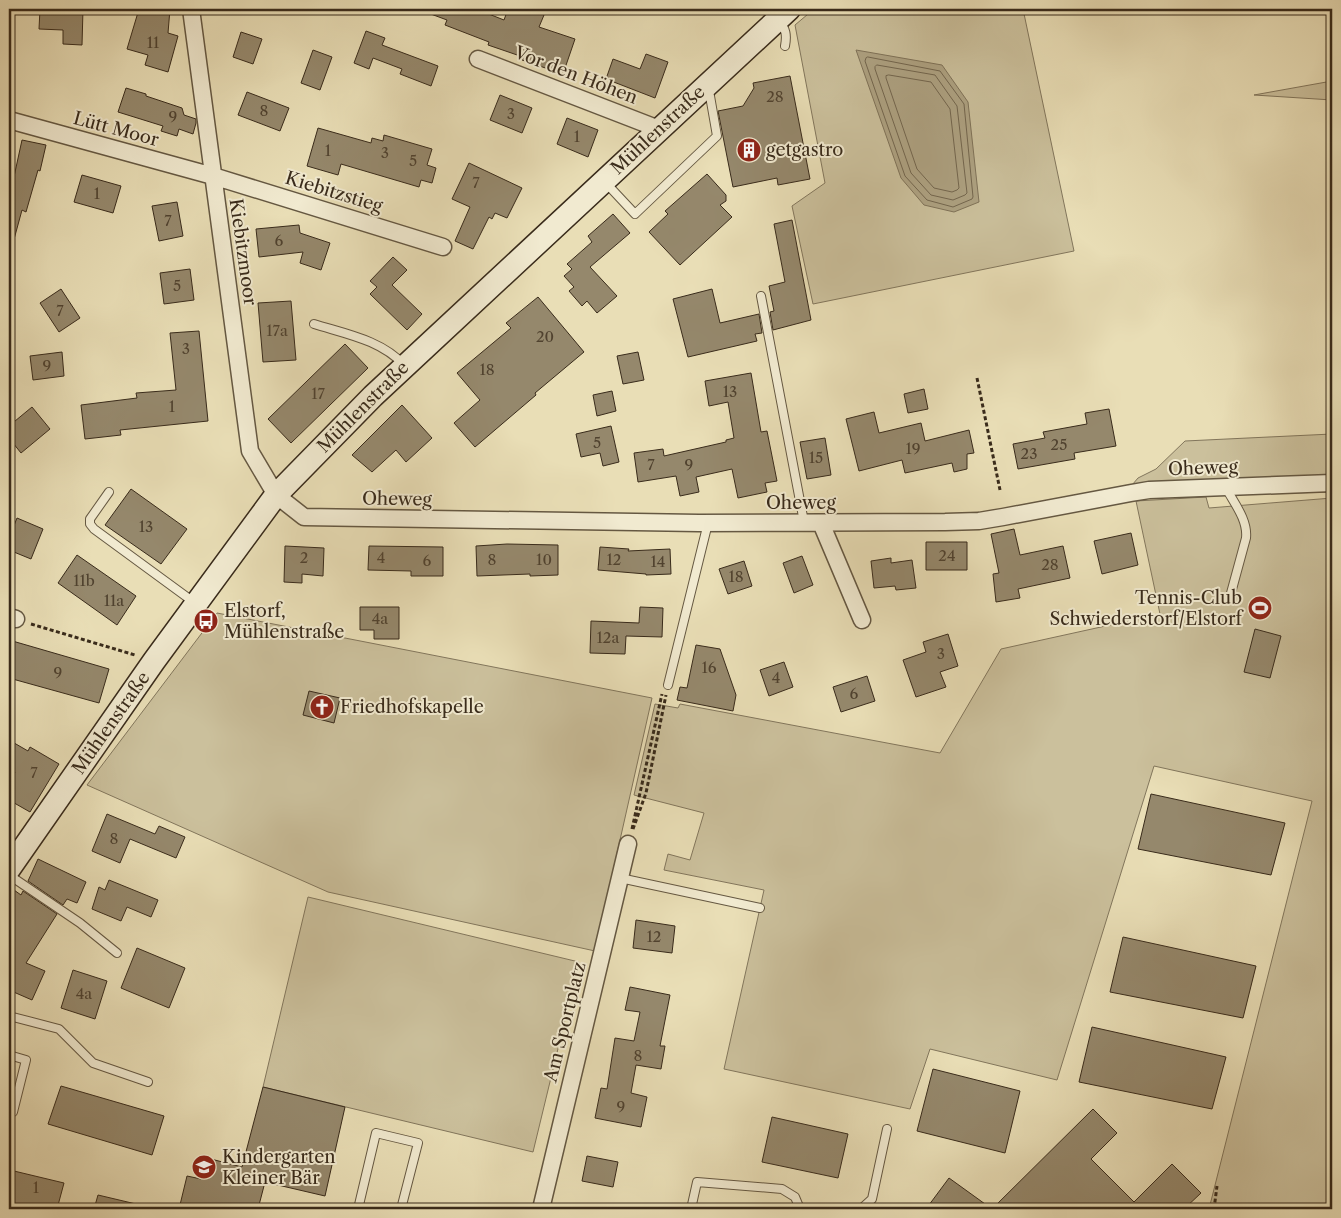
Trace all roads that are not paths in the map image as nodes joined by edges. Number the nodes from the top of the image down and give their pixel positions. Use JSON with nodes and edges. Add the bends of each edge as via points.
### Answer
{"nodes":[{"id":1,"x":190,"y":9,"type":"edge"},
{"id":2,"x":783,"y":14,"type":"edge"},
{"id":3,"x":785,"y":46,"type":"dead end"},
{"id":4,"x":478,"y":59,"type":"dead end"},
{"id":5,"x":702,"y":89,"type":"junction"},
{"id":6,"x":9,"y":120,"type":"edge"},
{"id":7,"x":659,"y":129,"type":"junction"},
{"id":8,"x":213,"y":176,"type":"junction"},
{"id":9,"x":604,"y":180,"type":"junction"},
{"id":10,"x":443,"y":247,"type":"dead end"},
{"id":11,"x":761,"y":296,"type":"dead end"},
{"id":12,"x":314,"y":324,"type":"dead end"},
{"id":13,"x":405,"y":366,"type":"junction"},
{"id":14,"x":1332,"y":483,"type":"edge"},
{"id":15,"x":1226,"y":488,"type":"junction"},
{"id":16,"x":109,"y":492,"type":"dead end"},
{"id":17,"x":276,"y":494,"type":"junction"},
{"id":18,"x":708,"y":523,"type":"junction"},
{"id":19,"x":804,"y":523,"type":"junction"},
{"id":20,"x":822,"y":523,"type":"junction"},
{"id":21,"x":1231,"y":593,"type":"dead end"},
{"id":22,"x":196,"y":604,"type":"junction"},
{"id":23,"x":862,"y":620,"type":"dead end"},
{"id":24,"x":668,"y":685,"type":"road end"},
{"id":25,"x":628,"y":844,"type":"road end"},
{"id":26,"x":9,"y":869,"type":"edge"},
{"id":27,"x":9,"y":875,"type":"edge"},
{"id":28,"x":620,"y":878,"type":"junction"},
{"id":29,"x":760,"y":908,"type":"dead end"},
{"id":30,"x":117,"y":953,"type":"dead end"},
{"id":31,"x":9,"y":1016,"type":"edge"},
{"id":32,"x":9,"y":1055,"type":"edge"},
{"id":33,"x":148,"y":1082,"type":"dead end"},
{"id":34,"x":9,"y":1111,"type":"edge"},
{"id":35,"x":887,"y":1129,"type":"dead end"},
{"id":36,"x":358,"y":1209,"type":"edge"},
{"id":37,"x":401,"y":1209,"type":"edge"},
{"id":38,"x":541,"y":1209,"type":"edge"},
{"id":39,"x":691,"y":1209,"type":"edge"},
{"id":40,"x":800,"y":1209,"type":"edge"},
{"id":41,"x":861,"y":1209,"type":"edge"}],
"edges":[{"from":1,"to":8,"type":"street","name":"Kiebitzmoor"},
{"from":2,"to":3,"type":"lane","via":[[787,37]]},
{"from":2,"to":5,"type":"main road","name":"Mühlenstraße"},
{"from":4,"to":7,"type":"street","name":"Vor den Höhen"},
{"from":5,"to":7,"type":"main road","name":"Mühlenstraße"},
{"from":5,"to":9,"type":"lane","via":[[710,96],[717,136],[635,214]]},
{"from":6,"to":8,"type":"street","name":"Lütt Moor"},
{"from":7,"to":9,"type":"main road","name":"Mühlenstraße"},
{"from":8,"to":10,"type":"street","name":"Kiebitzstieg"},
{"from":8,"to":17,"type":"street","name":"Kiebitzmoor","via":[[250,451]]},
{"from":9,"to":13,"type":"main road","name":"Mühlenstraße"},
{"from":11,"to":19,"type":"lane"},
{"from":12,"to":13,"type":"lane","via":[[383,348]]},
{"from":13,"to":17,"type":"main road","name":"Mühlenstraße"},
{"from":14,"to":15,"type":"street","name":"Oheweg"},
{"from":15,"to":20,"type":"street","name":"Oheweg","via":[[1131,492],[979,521]]},
{"from":15,"to":21,"type":"lane","via":[[1247,532]]},
{"from":16,"to":22,"type":"lane","via":[[90,519],[90,524]]},
{"from":17,"to":18,"type":"street","name":"Oheweg","via":[[304,517]]},
{"from":17,"to":22,"type":"main road","name":"Mühlenstraße"},
{"from":18,"to":19,"type":"street","name":"Oheweg"},
{"from":18,"to":24,"type":"lane"},
{"from":19,"to":20,"type":"street","name":"Oheweg"},
{"from":20,"to":23,"type":"street"},
{"from":22,"to":26,"type":"main road","name":"Mühlenstraße"},
{"from":25,"to":28,"type":"street","name":"Am Sportplatz"},
{"from":27,"to":30,"type":"lane","via":[[80,922]]},
{"from":28,"to":29,"type":"lane"},
{"from":28,"to":38,"type":"street","name":"Am Sportplatz"},
{"from":31,"to":33,"type":"lane","via":[[58,1029],[93,1063]]},
{"from":32,"to":34,"type":"lane","via":[[26,1060],[13,1112]]},
{"from":35,"to":41,"type":"lane","via":[[872,1199]]},
{"from":36,"to":37,"type":"lane","via":[[376,1133],[418,1143]]},
{"from":39,"to":40,"type":"lane","via":[[697,1182],[782,1189],[795,1197]]}]}
